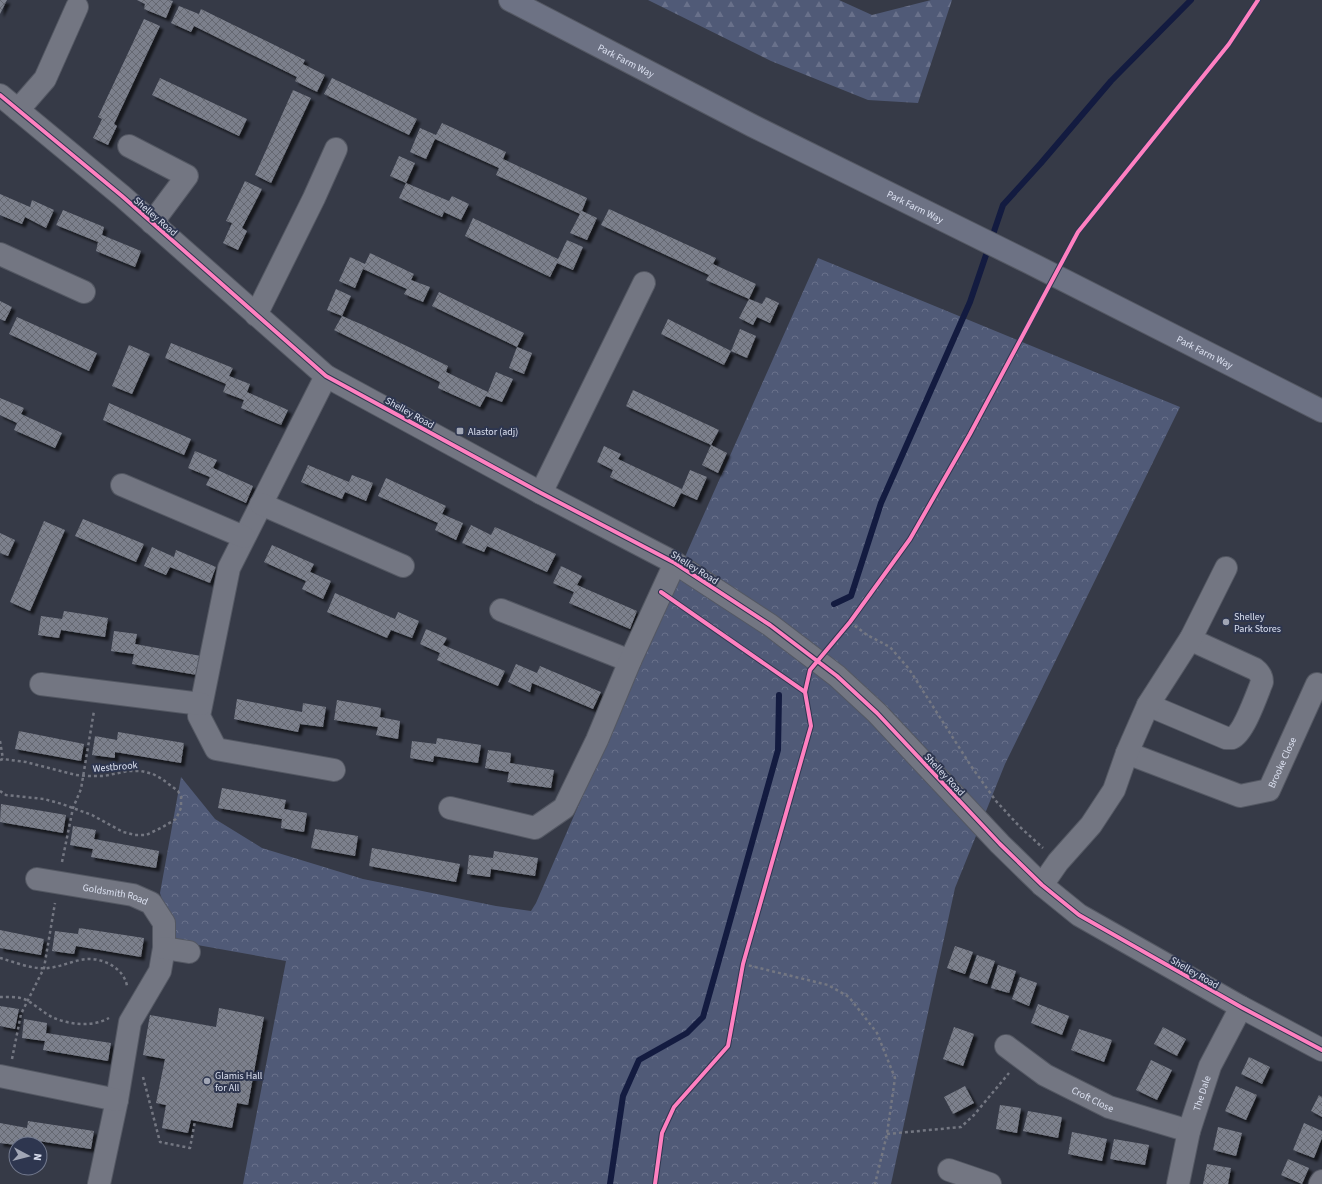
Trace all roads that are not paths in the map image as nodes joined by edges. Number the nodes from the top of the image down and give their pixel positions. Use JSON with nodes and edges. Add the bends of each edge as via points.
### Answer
{"nodes":[{"id":1,"x":510,"y":0,"type":"edge"},
{"id":2,"x":77,"y":7,"type":"dead end"},
{"id":3,"x":0,"y":95,"type":"edge"},
{"id":4,"x":18,"y":110,"type":"junction"},
{"id":5,"x":129,"y":146,"type":"dead end"},
{"id":6,"x":336,"y":149,"type":"dead end"},
{"id":7,"x":152,"y":223,"type":"junction"},
{"id":8,"x":0,"y":254,"type":"edge"},
{"id":9,"x":644,"y":283,"type":"dead end"},
{"id":10,"x":84,"y":292,"type":"dead end"},
{"id":11,"x":256,"y":314,"type":"junction"},
{"id":12,"x":326,"y":376,"type":"junction"},
{"id":13,"x":1322,"y":410,"type":"edge"},
{"id":14,"x":122,"y":485,"type":"dead end"},
{"id":15,"x":541,"y":493,"type":"junction"},
{"id":16,"x":261,"y":504,"type":"junction"},
{"id":17,"x":244,"y":537,"type":"junction"},
{"id":18,"x":675,"y":563,"type":"junction"},
{"id":19,"x":404,"y":566,"type":"dead end"},
{"id":20,"x":1226,"y":568,"type":"dead end"},
{"id":21,"x":501,"y":610,"type":"dead end"},
{"id":22,"x":1191,"y":638,"type":"junction"},
{"id":23,"x":630,"y":661,"type":"junction"},
{"id":24,"x":41,"y":684,"type":"dead end"},
{"id":25,"x":1317,"y":684,"type":"dead end"},
{"id":26,"x":201,"y":704,"type":"junction"},
{"id":27,"x":1148,"y":705,"type":"junction"},
{"id":28,"x":1128,"y":753,"type":"junction"},
{"id":29,"x":334,"y":770,"type":"dead end"},
{"id":30,"x":450,"y":808,"type":"dead end"},
{"id":31,"x":37,"y":879,"type":"dead end"},
{"id":32,"x":1042,"y":885,"type":"junction"},
{"id":33,"x":164,"y":948,"type":"junction"},
{"id":34,"x":189,"y":952,"type":"dead end"},
{"id":35,"x":1241,"y":1007,"type":"junction"},
{"id":36,"x":1322,"y":1050,"type":"edge"},
{"id":37,"x":1014,"y":1052,"type":"road end"},
{"id":38,"x":0,"y":1076,"type":"edge"},
{"id":39,"x":117,"y":1100,"type":"junction"},
{"id":40,"x":1189,"y":1131,"type":"junction"},
{"id":41,"x":949,"y":1170,"type":"dead end"},
{"id":42,"x":1322,"y":1181,"type":"edge"},
{"id":43,"x":980,"y":1182,"type":"edge"},
{"id":44,"x":99,"y":1184,"type":"edge"},
{"id":45,"x":1178,"y":1184,"type":"edge"},
{"id":46,"x":1320,"y":1184,"type":"edge"}],
"edges":[{"from":1,"to":13,"type":"highway","name":"Park Farm Way","via":[[752,126]]},
{"from":2,"to":4,"type":"street","via":[[45,79]]},
{"from":3,"to":4,"type":"street","name":"Shelley Road"},
{"from":4,"to":7,"type":"street","name":"Shelley Road"},
{"from":5,"to":7,"type":"street","via":[[187,176]]},
{"from":6,"to":11,"type":"street"},
{"from":7,"to":11,"type":"street","name":"Shelley Road"},
{"from":8,"to":10,"type":"street"},
{"from":9,"to":15,"type":"street"},
{"from":11,"to":12,"type":"street","name":"Shelley Road"},
{"from":12,"to":15,"type":"street","name":"Shelley Road"},
{"from":12,"to":16,"type":"street"},
{"from":14,"to":17,"type":"street"},
{"from":15,"to":18,"type":"street","name":"Shelley Road"},
{"from":16,"to":17,"type":"street"},
{"from":16,"to":19,"type":"street"},
{"from":17,"to":26,"type":"street","via":[[229,568]]},
{"from":18,"to":23,"type":"street"},
{"from":18,"to":32,"type":"street","name":"Shelley Road","via":[[770,624],[837,676]]},
{"from":20,"to":22,"type":"street"},
{"from":21,"to":23,"type":"street"},
{"from":22,"to":27,"type":"street"},
{"from":22,"to":27,"type":"street","via":[[1255,669],[1262,677],[1244,725],[1238,734],[1226,738]]},
{"from":23,"to":30,"type":"street","via":[[597,740],[564,808],[535,828]]},
{"from":24,"to":26,"type":"street"},
{"from":25,"to":28,"type":"street","name":"Brooke Close","via":[[1269,790],[1240,796]]},
{"from":26,"to":29,"type":"street","via":[[199,716],[216,749]]},
{"from":27,"to":28,"type":"street"},
{"from":28,"to":32,"type":"street","via":[[1114,790],[1092,825],[1058,862]]},
{"from":31,"to":33,"type":"street","name":"Goldsmith Road","via":[[133,895],[151,903],[164,923]]},
{"from":32,"to":35,"type":"street","name":"Shelley Road","via":[[1079,915]]},
{"from":33,"to":34,"type":"street"},
{"from":33,"to":39,"type":"street","name":"Goldsmith Road","via":[[160,971],[130,1022]]},
{"from":35,"to":36,"type":"street","name":"Shelley Road"},
{"from":35,"to":40,"type":"street","name":"The Dale","via":[[1210,1066]]},
{"from":37,"to":40,"type":"street","name":"Croft Close","via":[[1045,1075],[1108,1107]]},
{"from":38,"to":39,"type":"street"},
{"from":39,"to":44,"type":"street","name":"Goldsmith Road"},
{"from":40,"to":45,"type":"street","name":"The Dale"},
{"from":41,"to":43,"type":"street"},
{"from":42,"to":46,"type":"street"}]}
